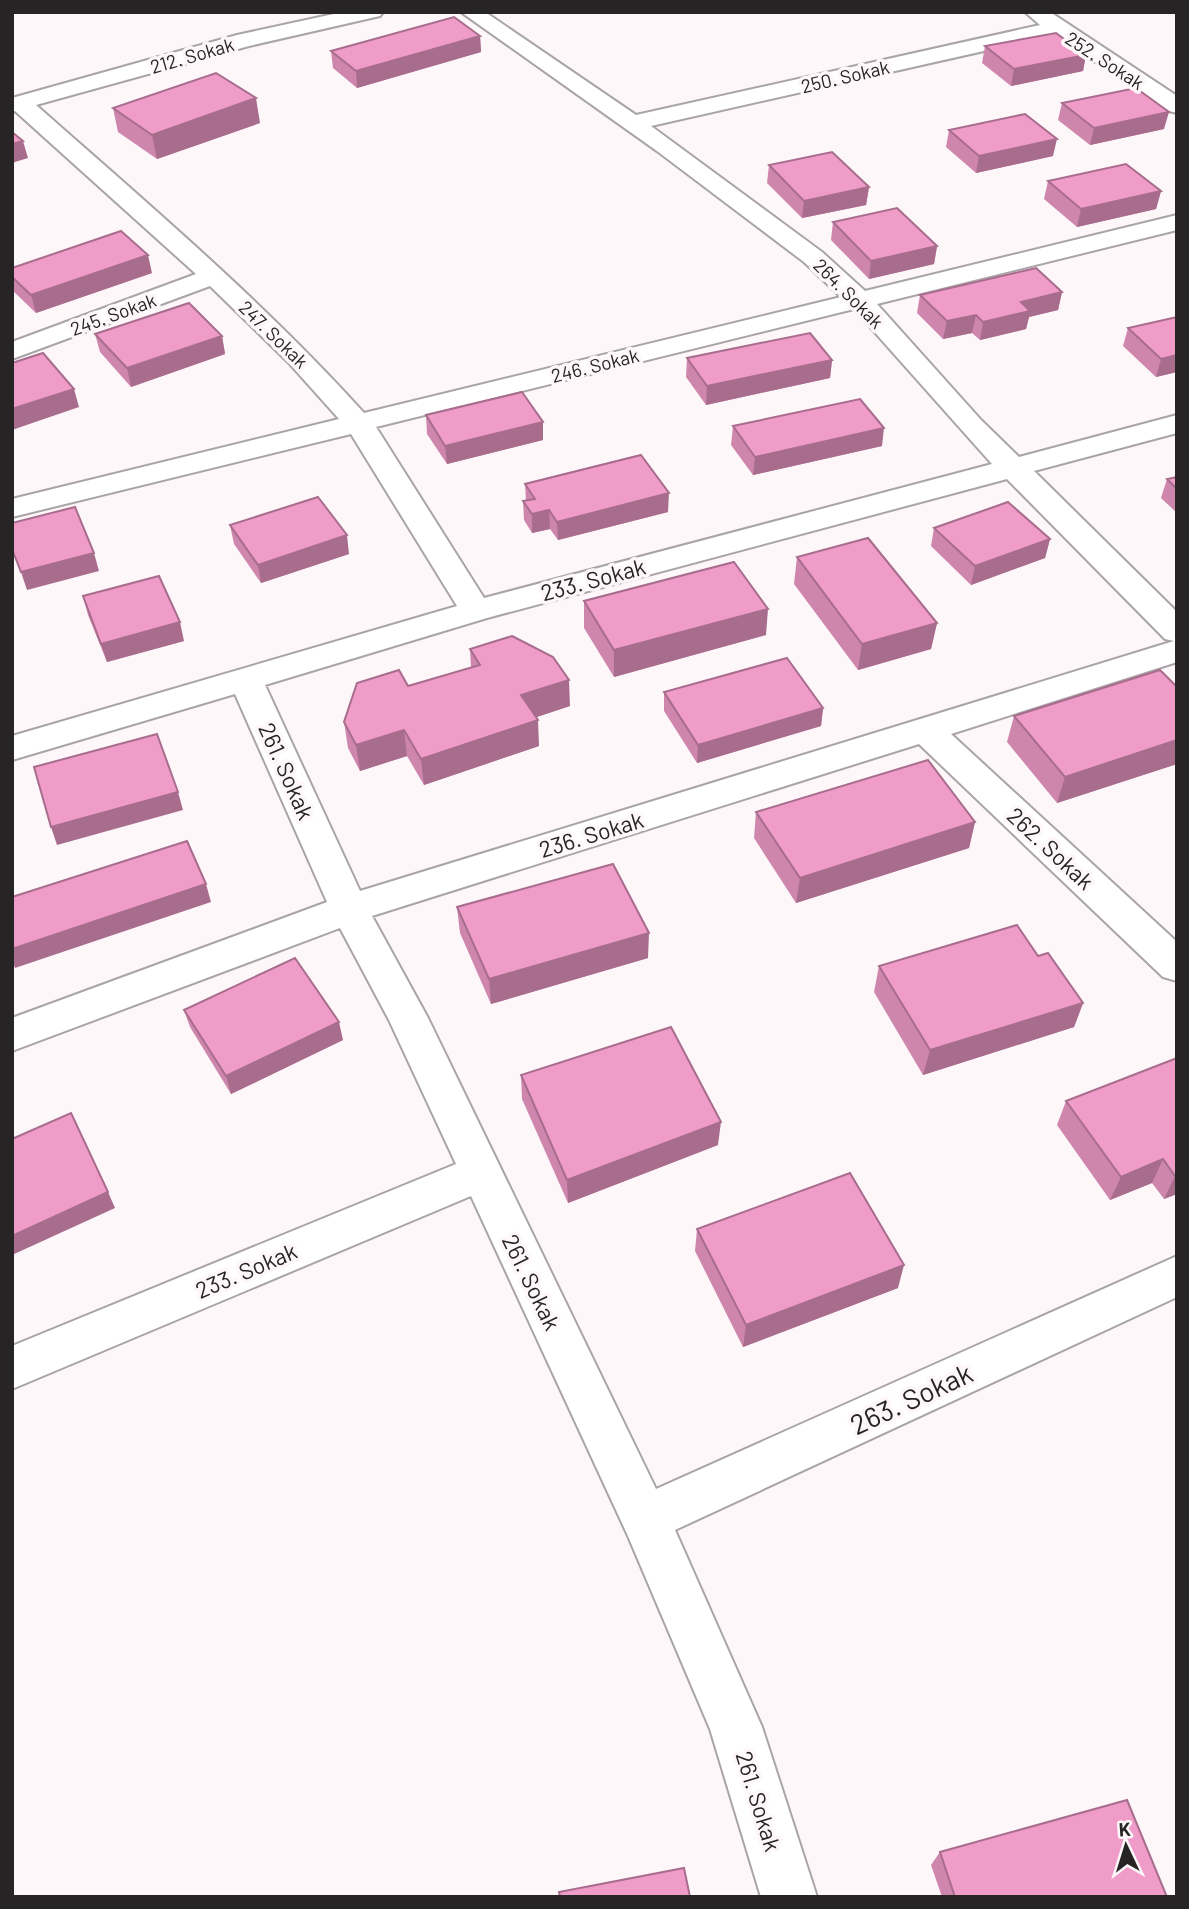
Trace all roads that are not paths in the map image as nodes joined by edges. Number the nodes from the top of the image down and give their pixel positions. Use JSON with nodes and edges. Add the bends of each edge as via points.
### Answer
{"nodes":[{"id":1,"x":373,"y":12,"type":"edge"},
{"id":2,"x":471,"y":12,"type":"edge"},
{"id":3,"x":1035,"y":12,"type":"edge"},
{"id":4,"x":1056,"y":28,"type":"junction"},
{"id":5,"x":16,"y":104,"type":"edge"},
{"id":6,"x":1177,"y":106,"type":"edge"},
{"id":7,"x":633,"y":123,"type":"junction"},
{"id":8,"x":1177,"y":222,"type":"edge"},
{"id":9,"x":214,"y":276,"type":"junction"},
{"id":10,"x":859,"y":299,"type":"junction"},
{"id":11,"x":12,"y":351,"type":"edge"},
{"id":12,"x":359,"y":424,"type":"junction"},
{"id":13,"x":1177,"y":424,"type":"edge"},
{"id":14,"x":1013,"y":466,"type":"junction"},
{"id":15,"x":12,"y":508,"type":"edge"},
{"id":16,"x":476,"y":611,"type":"junction"},
{"id":17,"x":1177,"y":631,"type":"edge"},
{"id":18,"x":1177,"y":651,"type":"edge"},
{"id":19,"x":246,"y":680,"type":"junction"},
{"id":20,"x":926,"y":730,"type":"junction"},
{"id":21,"x":12,"y":748,"type":"edge"},
{"id":22,"x":349,"y":909,"type":"junction"},
{"id":23,"x":1177,"y":966,"type":"edge"},
{"id":24,"x":12,"y":1035,"type":"edge"},
{"id":25,"x":480,"y":1173,"type":"junction"},
{"id":26,"x":1177,"y":1276,"type":"edge"},
{"id":27,"x":12,"y":1368,"type":"edge"},
{"id":28,"x":645,"y":1519,"type":"junction"},
{"id":29,"x":789,"y":1897,"type":"edge"}],
"edges":[{"from":1,"to":5,"type":"street","name":"212. Sokak","via":[[245,40]]},
{"from":2,"to":7,"type":"street","name":"264. Sokak"},
{"from":3,"to":4,"type":"street","name":"252. Sokak"},
{"from":4,"to":6,"type":"street","name":"252. Sokak"},
{"from":4,"to":7,"type":"street","name":"250. Sokak"},
{"from":5,"to":9,"type":"street","name":"247. Sokak"},
{"from":7,"to":10,"type":"street","name":"264. Sokak","via":[[813,257]]},
{"from":8,"to":10,"type":"street","name":"246. Sokak"},
{"from":9,"to":11,"type":"street","name":"245. Sokak"},
{"from":9,"to":12,"type":"street","name":"247. Sokak","via":[[298,356]]},
{"from":10,"to":12,"type":"street","name":"246. Sokak"},
{"from":10,"to":14,"type":"street","name":"264. Sokak","via":[[971,426]]},
{"from":12,"to":15,"type":"street","name":"246. Sokak"},
{"from":12,"to":16,"type":"street","name":"247. Sokak"},
{"from":13,"to":14,"type":"street","name":"233. Sokak"},
{"from":14,"to":16,"type":"street","name":"233. Sokak"},
{"from":14,"to":17,"type":"street","name":"264. Sokak"},
{"from":16,"to":19,"type":"street","name":"233. Sokak"},
{"from":18,"to":20,"type":"street","name":"236. Sokak"},
{"from":19,"to":21,"type":"street","name":"233. Sokak"},
{"from":19,"to":22,"type":"street","name":"261. Sokak"},
{"from":20,"to":22,"type":"street","name":"236. Sokak"},
{"from":20,"to":23,"type":"street","name":"262. Sokak"},
{"from":22,"to":24,"type":"street","name":"236. Sokak"},
{"from":22,"to":25,"type":"street","name":"261. Sokak","via":[[408,1018]]},
{"from":25,"to":27,"type":"street","name":"233. Sokak"},
{"from":25,"to":28,"type":"street","name":"261. Sokak"},
{"from":26,"to":28,"type":"street","name":"263. Sokak"},
{"from":28,"to":29,"type":"street","name":"261. Sokak","via":[[736,1727]]}]}
